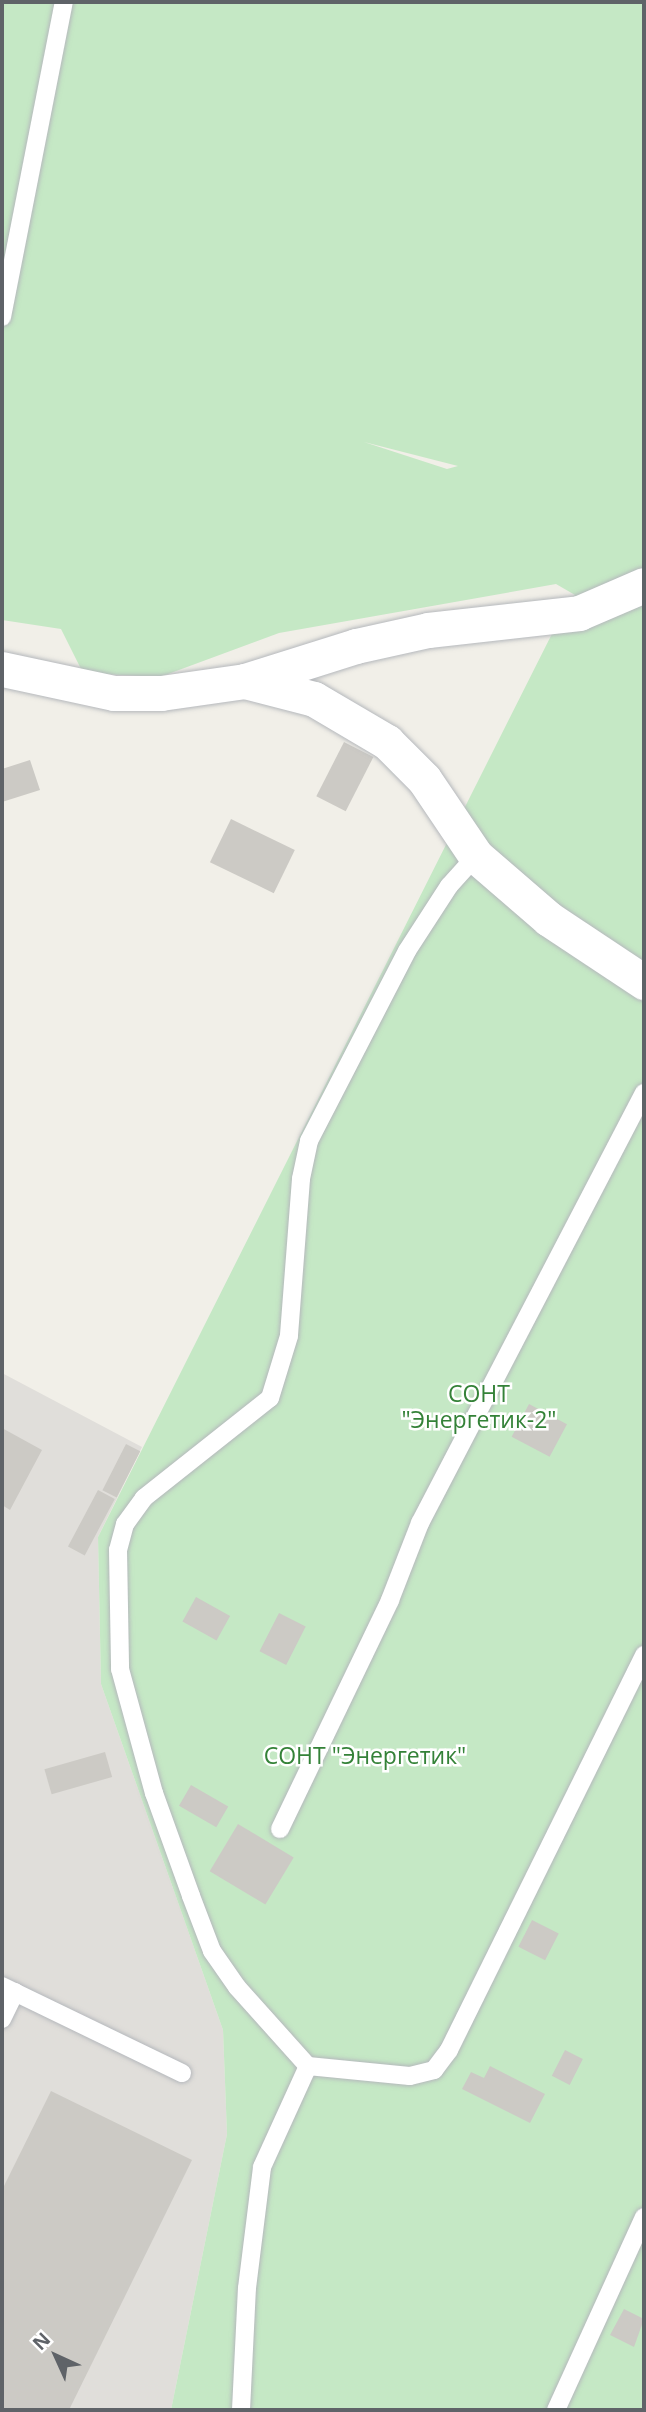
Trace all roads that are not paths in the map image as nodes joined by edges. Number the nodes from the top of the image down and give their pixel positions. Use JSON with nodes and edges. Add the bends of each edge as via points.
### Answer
{"nodes":[{"id":1,"x":64,"y":2,"type":"edge"},
{"id":2,"x":2,"y":317,"type":"edge"},
{"id":3,"x":644,"y":585,"type":"edge"},
{"id":4,"x":2,"y":669,"type":"edge"},
{"id":5,"x":245,"y":681,"type":"junction"},
{"id":6,"x":476,"y":856,"type":"junction"},
{"id":7,"x":644,"y":982,"type":"edge"},
{"id":8,"x":644,"y":1093,"type":"edge"},
{"id":9,"x":644,"y":1655,"type":"edge"},
{"id":10,"x":279,"y":1829,"type":"dead end"},
{"id":11,"x":8,"y":1989,"type":"edge"},
{"id":12,"x":2,"y":2019,"type":"edge"},
{"id":13,"x":308,"y":2066,"type":"junction"},
{"id":14,"x":182,"y":2073,"type":"dead end"},
{"id":15,"x":644,"y":2217,"type":"edge"},
{"id":16,"x":241,"y":2410,"type":"edge"},
{"id":17,"x":555,"y":2410,"type":"edge"}],
"edges":[{"from":1,"to":2,"type":"lane"},
{"from":3,"to":5,"type":"street","via":[[579,612],[428,630],[356,646]]},
{"from":4,"to":5,"type":"street","via":[[114,693],[161,693]]},
{"from":5,"to":6,"type":"street","via":[[314,699],[387,742],[424,779]]},
{"from":6,"to":7,"type":"street","via":[[549,919]]},
{"from":6,"to":13,"type":"lane","via":[[449,886],[407,951],[309,1141],[301,1179],[289,1336],[270,1398],[144,1498],[125,1524],[118,1550],[117,1623],[123,1682],[153,1793],[212,1951],[237,1987]]},
{"from":8,"to":10,"type":"lane","via":[[420,1523],[390,1600]]},
{"from":9,"to":13,"type":"lane","via":[[449,2050],[434,2070],[410,2076]]},
{"from":11,"to":12,"type":"lane"},
{"from":11,"to":14,"type":"lane"},
{"from":13,"to":16,"type":"lane","via":[[262,2167],[247,2288]]},
{"from":15,"to":17,"type":"lane"}]}
